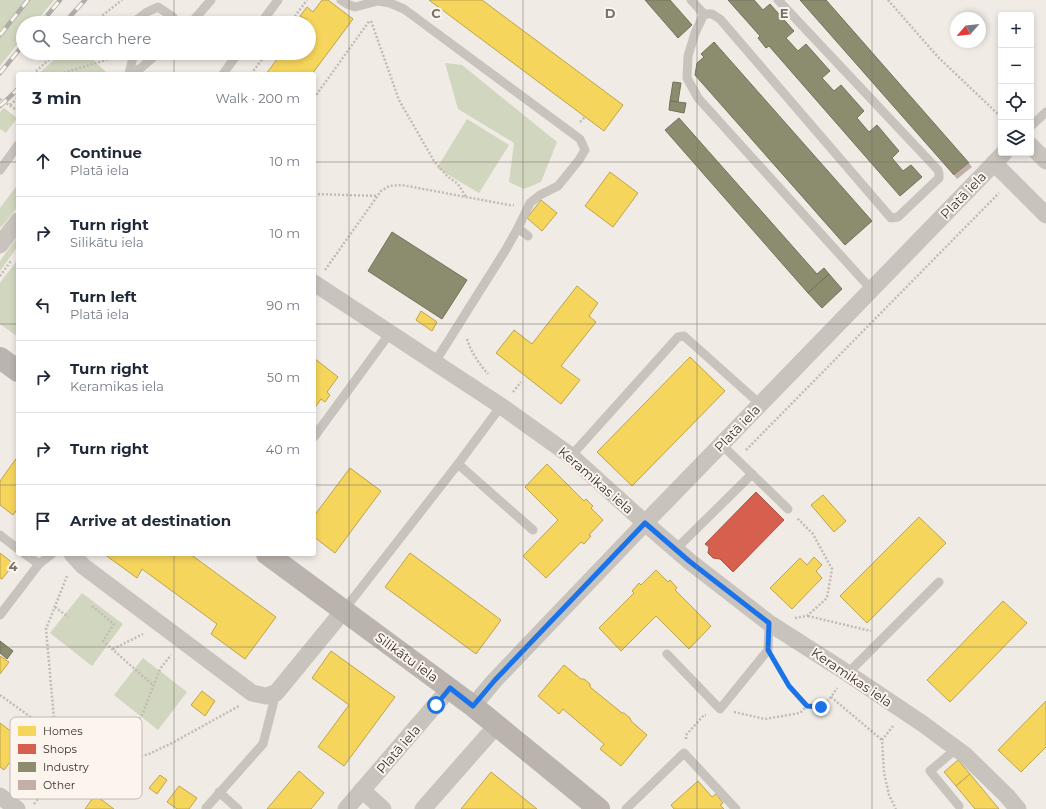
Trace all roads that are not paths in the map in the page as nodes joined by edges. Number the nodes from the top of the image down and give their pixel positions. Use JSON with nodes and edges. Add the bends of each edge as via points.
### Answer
{"nodes":[{"id":1,"x":212,"y":0,"type":"edge"},
{"id":2,"x":278,"y":0,"type":"edge"},
{"id":3,"x":341,"y":0,"type":"edge"},
{"id":4,"x":692,"y":0,"type":"edge"},
{"id":5,"x":778,"y":0,"type":"edge"},
{"id":6,"x":704,"y":14,"type":"junction"},
{"id":7,"x":142,"y":16,"type":"edge"},
{"id":8,"x":171,"y":16,"type":"edge"},
{"id":9,"x":197,"y":16,"type":"edge"},
{"id":10,"x":266,"y":16,"type":"edge"},
{"id":11,"x":132,"y":60,"type":"edge"},
{"id":12,"x":150,"y":60,"type":"edge"},
{"id":13,"x":233,"y":60,"type":"edge"},
{"id":14,"x":129,"y":72,"type":"edge"},
{"id":15,"x":133,"y":72,"type":"edge"},
{"id":16,"x":224,"y":72,"type":"edge"},
{"id":17,"x":1046,"y":112,"type":"edge"},
{"id":18,"x":1034,"y":123,"type":"edge"},
{"id":19,"x":16,"y":148,"type":"edge"},
{"id":20,"x":1034,"y":149,"type":"edge"},
{"id":21,"x":999,"y":158,"type":"edge"},
{"id":22,"x":1046,"y":161,"type":"edge"},
{"id":23,"x":0,"y":170,"type":"edge"},
{"id":24,"x":1046,"y":215,"type":"edge"},
{"id":25,"x":16,"y":224,"type":"edge"},
{"id":26,"x":518,"y":228,"type":"junction"},
{"id":27,"x":528,"y":236,"type":"dead end"},
{"id":28,"x":0,"y":245,"type":"edge"},
{"id":29,"x":316,"y":284,"type":"edge"},
{"id":30,"x":872,"y":289,"type":"junction"},
{"id":31,"x":390,"y":333,"type":"junction"},
{"id":32,"x":0,"y":358,"type":"edge"},
{"id":33,"x":435,"y":362,"type":"junction"},
{"id":34,"x":16,"y":370,"type":"edge"},
{"id":35,"x":760,"y":404,"type":"junction"},
{"id":36,"x":501,"y":406,"type":"junction"},
{"id":37,"x":316,"y":434,"type":"edge"},
{"id":38,"x":722,"y":444,"type":"junction"},
{"id":39,"x":571,"y":456,"type":"junction"},
{"id":40,"x":458,"y":464,"type":"junction"},
{"id":41,"x":752,"y":474,"type":"junction"},
{"id":42,"x":788,"y":509,"type":"road end"},
{"id":43,"x":645,"y":523,"type":"junction"},
{"id":44,"x":533,"y":530,"type":"dead end"},
{"id":45,"x":0,"y":535,"type":"edge"},
{"id":46,"x":16,"y":547,"type":"edge"},
{"id":47,"x":676,"y":550,"type":"junction"},
{"id":48,"x":28,"y":556,"type":"edge"},
{"id":49,"x":49,"y":556,"type":"edge"},
{"id":50,"x":270,"y":556,"type":"edge"},
{"id":51,"x":74,"y":557,"type":"edge"},
{"id":52,"x":39,"y":564,"type":"junction"},
{"id":53,"x":939,"y":582,"type":"dead end"},
{"id":54,"x":344,"y":610,"type":"junction"},
{"id":55,"x":0,"y":615,"type":"edge"},
{"id":56,"x":769,"y":623,"type":"junction"},
{"id":57,"x":666,"y":654,"type":"dead end"},
{"id":58,"x":848,"y":674,"type":"junction"},
{"id":59,"x":450,"y":688,"type":"junction"},
{"id":60,"x":276,"y":693,"type":"junction"},
{"id":61,"x":473,"y":706,"type":"junction"},
{"id":62,"x":497,"y":725,"type":"junction"},
{"id":63,"x":956,"y":748,"type":"junction"},
{"id":64,"x":362,"y":790,"type":"junction"},
{"id":65,"x":219,"y":792,"type":"junction"},
{"id":66,"x":0,"y":796,"type":"edge"},
{"id":67,"x":959,"y":806,"type":"dead end"},
{"id":68,"x":25,"y":808,"type":"edge"},
{"id":69,"x":206,"y":808,"type":"edge"},
{"id":70,"x":238,"y":809,"type":"edge"},
{"id":71,"x":346,"y":809,"type":"edge"},
{"id":72,"x":383,"y":809,"type":"edge"},
{"id":73,"x":423,"y":809,"type":"edge"},
{"id":74,"x":599,"y":809,"type":"edge"},
{"id":75,"x":626,"y":809,"type":"edge"},
{"id":76,"x":736,"y":809,"type":"edge"},
{"id":77,"x":1018,"y":809,"type":"edge"}],
"edges":[{"from":1,"to":9,"type":"lane"},
{"from":2,"to":10,"type":"lane"},
{"from":3,"to":26,"type":"lane","via":[[355,7],[378,1],[404,9],[580,139],[585,150],[558,186],[540,195],[530,204]]},
{"from":4,"to":6,"type":"lane"},
{"from":5,"to":6,"type":"lane","via":[[938,170],[938,178],[898,217],[891,218],[720,19],[712,14]]},
{"from":6,"to":30,"type":"lane","via":[[688,56],[687,78],[698,98]]},
{"from":7,"to":8,"type":"lane","via":[[158,8]]},
{"from":11,"to":14,"type":"lane"},
{"from":12,"to":15,"type":"lane"},
{"from":13,"to":16,"type":"lane"},
{"from":17,"to":18,"type":"lane"},
{"from":19,"to":23,"type":"lane"},
{"from":20,"to":22,"type":"street"},
{"from":21,"to":24,"type":"street","via":[[1011,180]]},
{"from":21,"to":30,"type":"street","name":"Platā iela"},
{"from":25,"to":28,"type":"street"},
{"from":26,"to":27,"type":"lane"},
{"from":26,"to":33,"type":"lane"},
{"from":29,"to":31,"type":"street","name":"Keramikas iela"},
{"from":30,"to":35,"type":"street","name":"Platā iela"},
{"from":31,"to":33,"type":"street","name":"Keramikas iela"},
{"from":31,"to":37,"type":"lane"},
{"from":32,"to":34,"type":"main road"},
{"from":33,"to":36,"type":"street","name":"Keramikas iela"},
{"from":35,"to":38,"type":"street","name":"Platā iela"},
{"from":35,"to":39,"type":"lane","via":[[681,336]]},
{"from":36,"to":39,"type":"street","name":"Keramikas iela"},
{"from":36,"to":40,"type":"lane"},
{"from":38,"to":41,"type":"lane"},
{"from":38,"to":43,"type":"street","name":"Platā iela"},
{"from":39,"to":43,"type":"street","name":"Keramikas iela"},
{"from":40,"to":44,"type":"lane"},
{"from":40,"to":54,"type":"lane"},
{"from":41,"to":42,"type":"lane"},
{"from":41,"to":47,"type":"lane"},
{"from":43,"to":47,"type":"street","name":"Keramikas iela"},
{"from":43,"to":61,"type":"street","name":"Platā iela"},
{"from":45,"to":46,"type":"lane"},
{"from":47,"to":56,"type":"street","name":"Keramikas iela"},
{"from":48,"to":52,"type":"lane"},
{"from":49,"to":52,"type":"lane"},
{"from":50,"to":54,"type":"main road","name":"Silikātu iela"},
{"from":51,"to":60,"type":"street","via":[[252,692],[266,696]]},
{"from":52,"to":55,"type":"lane"},
{"from":53,"to":58,"type":"lane"},
{"from":54,"to":59,"type":"main road","name":"Silikātu iela"},
{"from":54,"to":60,"type":"street"},
{"from":56,"to":57,"type":"lane","via":[[768,650],[720,710]]},
{"from":56,"to":58,"type":"street","name":"Keramikas iela"},
{"from":58,"to":63,"type":"street","name":"Keramikas iela"},
{"from":59,"to":61,"type":"main road","name":"Silikātu iela"},
{"from":59,"to":64,"type":"street","name":"Platā iela"},
{"from":60,"to":65,"type":"lane","via":[[263,744]]},
{"from":61,"to":62,"type":"main road","name":"Silikātu iela"},
{"from":62,"to":73,"type":"street"},
{"from":62,"to":74,"type":"main road","name":"Silikātu iela"},
{"from":63,"to":67,"type":"lane","via":[[930,771]]},
{"from":63,"to":77,"type":"street","name":"Keramikas iela"},
{"from":64,"to":71,"type":"street","name":"Platā iela"},
{"from":64,"to":72,"type":"street"},
{"from":65,"to":69,"type":"lane"},
{"from":65,"to":70,"type":"lane"},
{"from":66,"to":68,"type":"street"},
{"from":75,"to":76,"type":"lane","via":[[684,753]]}]}
